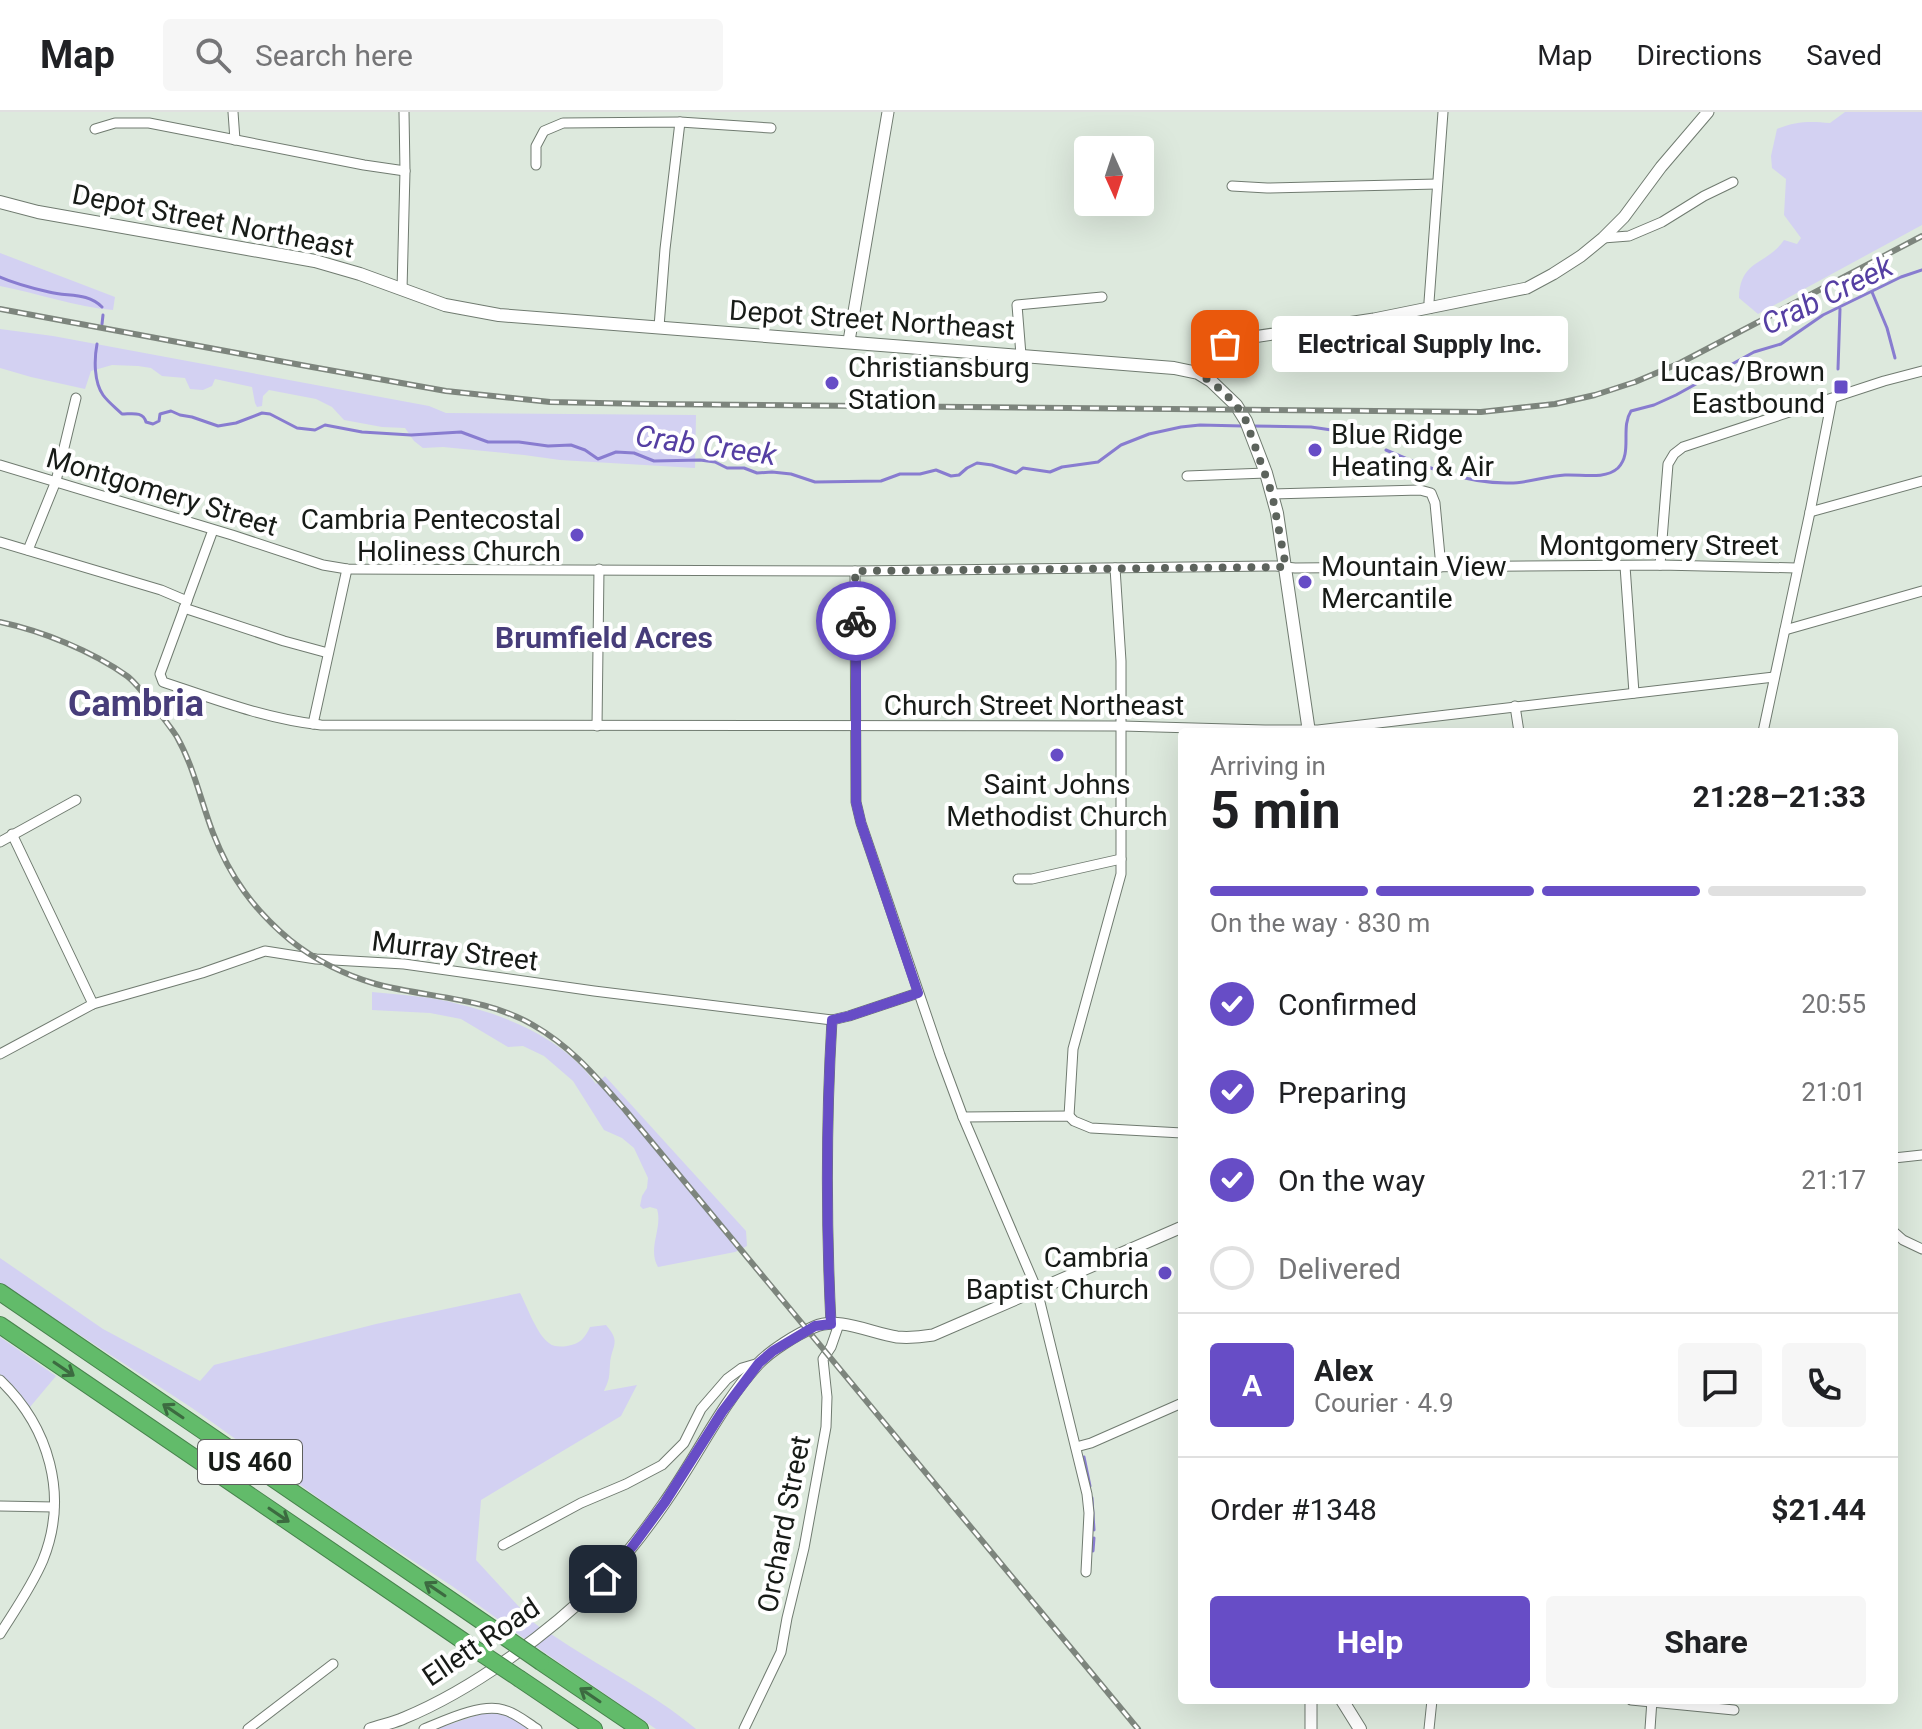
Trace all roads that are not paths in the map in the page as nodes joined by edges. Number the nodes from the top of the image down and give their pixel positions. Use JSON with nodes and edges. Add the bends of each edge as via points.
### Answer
{"nodes":[{"id":1,"x":233,"y":112,"type":"edge"},
{"id":2,"x":404,"y":112,"type":"edge"},
{"id":3,"x":888,"y":112,"type":"edge"},
{"id":4,"x":1443,"y":112,"type":"edge"},
{"id":5,"x":1708,"y":112,"type":"edge"},
{"id":6,"x":680,"y":122,"type":"junction"},
{"id":7,"x":771,"y":128,"type":"dead end"},
{"id":8,"x":95,"y":129,"type":"dead end"},
{"id":9,"x":235,"y":140,"type":"junction"},
{"id":10,"x":536,"y":165,"type":"dead end"},
{"id":11,"x":405,"y":171,"type":"junction"},
{"id":12,"x":1733,"y":182,"type":"dead end"},
{"id":13,"x":1437,"y":184,"type":"junction"},
{"id":14,"x":1232,"y":186,"type":"dead end"},
{"id":15,"x":0,"y":202,"type":"edge"},
{"id":16,"x":1603,"y":238,"type":"junction"},
{"id":17,"x":402,"y":290,"type":"junction"},
{"id":18,"x":1102,"y":297,"type":"dead end"},
{"id":19,"x":1431,"y":308,"type":"junction"},
{"id":20,"x":659,"y":327,"type":"junction"},
{"id":21,"x":849,"y":341,"type":"junction"},
{"id":22,"x":1021,"y":355,"type":"junction"},
{"id":23,"x":1922,"y":371,"type":"edge"},
{"id":24,"x":1198,"y":373,"type":"junction"},
{"id":25,"x":76,"y":398,"type":"dead end"},
{"id":26,"x":1832,"y":399,"type":"junction"},
{"id":27,"x":0,"y":465,"type":"edge"},
{"id":28,"x":1266,"y":473,"type":"junction"},
{"id":29,"x":1187,"y":476,"type":"dead end"},
{"id":30,"x":56,"y":481,"type":"junction"},
{"id":31,"x":1922,"y":481,"type":"edge"},
{"id":32,"x":1272,"y":494,"type":"junction"},
{"id":33,"x":1810,"y":512,"type":"junction"},
{"id":34,"x":213,"y":530,"type":"junction"},
{"id":35,"x":0,"y":542,"type":"edge"},
{"id":36,"x":28,"y":550,"type":"junction"},
{"id":37,"x":1660,"y":565,"type":"junction"},
{"id":38,"x":1625,"y":566,"type":"junction"},
{"id":39,"x":1286,"y":567,"type":"junction"},
{"id":40,"x":1441,"y":567,"type":"junction"},
{"id":41,"x":1115,"y":568,"type":"junction"},
{"id":42,"x":1797,"y":568,"type":"junction"},
{"id":43,"x":347,"y":569,"type":"junction"},
{"id":44,"x":599,"y":569,"type":"junction"},
{"id":45,"x":855,"y":571,"type":"junction"},
{"id":46,"x":1922,"y":591,"type":"edge"},
{"id":47,"x":186,"y":604,"type":"junction"},
{"id":48,"x":1785,"y":630,"type":"junction"},
{"id":49,"x":328,"y":653,"type":"junction"},
{"id":50,"x":1774,"y":677,"type":"junction"},
{"id":51,"x":1634,"y":693,"type":"junction"},
{"id":52,"x":1515,"y":706,"type":"junction"},
{"id":53,"x":313,"y":724,"type":"junction"},
{"id":54,"x":597,"y":726,"type":"junction"},
{"id":55,"x":1122,"y":726,"type":"junction"},
{"id":56,"x":856,"y":727,"type":"junction"},
{"id":57,"x":1197,"y":728,"type":"edge"},
{"id":58,"x":1309,"y":728,"type":"edge"},
{"id":59,"x":1340,"y":728,"type":"edge"},
{"id":60,"x":1518,"y":728,"type":"edge"},
{"id":61,"x":1764,"y":728,"type":"edge"},
{"id":62,"x":76,"y":800,"type":"dead end"},
{"id":63,"x":12,"y":834,"type":"junction"},
{"id":64,"x":0,"y":842,"type":"edge"},
{"id":65,"x":1121,"y":859,"type":"junction"},
{"id":66,"x":1018,"y":879,"type":"dead end"},
{"id":67,"x":918,"y":993,"type":"junction"},
{"id":68,"x":93,"y":1004,"type":"junction"},
{"id":69,"x":832,"y":1020,"type":"junction"},
{"id":70,"x":0,"y":1054,"type":"edge"},
{"id":71,"x":1069,"y":1116,"type":"junction"},
{"id":72,"x":963,"y":1117,"type":"junction"},
{"id":73,"x":1178,"y":1133,"type":"edge"},
{"id":74,"x":1922,"y":1155,"type":"edge"},
{"id":75,"x":1898,"y":1158,"type":"edge"},
{"id":76,"x":1178,"y":1229,"type":"edge"},
{"id":77,"x":1898,"y":1236,"type":"edge"},
{"id":78,"x":1922,"y":1249,"type":"edge"},
{"id":79,"x":1037,"y":1290,"type":"junction"},
{"id":80,"x":0,"y":1292,"type":"edge"},
{"id":81,"x":835,"y":1324,"type":"junction"},
{"id":82,"x":0,"y":1325,"type":"edge"},
{"id":83,"x":759,"y":1363,"type":"junction"},
{"id":84,"x":0,"y":1380,"type":"edge"},
{"id":85,"x":1178,"y":1405,"type":"edge"},
{"id":86,"x":1076,"y":1447,"type":"junction"},
{"id":87,"x":0,"y":1506,"type":"edge"},
{"id":88,"x":54,"y":1507,"type":"junction"},
{"id":89,"x":503,"y":1545,"type":"dead end"},
{"id":90,"x":1086,"y":1572,"type":"dead end"},
{"id":91,"x":0,"y":1634,"type":"edge"},
{"id":92,"x":333,"y":1664,"type":"dead end"},
{"id":93,"x":1311,"y":1704,"type":"edge"},
{"id":94,"x":1344,"y":1704,"type":"edge"},
{"id":95,"x":1432,"y":1704,"type":"edge"},
{"id":96,"x":1652,"y":1704,"type":"edge"},
{"id":97,"x":1679,"y":1704,"type":"edge"},
{"id":98,"x":1734,"y":1710,"type":"dead end"},
{"id":99,"x":248,"y":1729,"type":"edge"},
{"id":100,"x":370,"y":1729,"type":"edge"},
{"id":101,"x":424,"y":1729,"type":"edge"},
{"id":102,"x":537,"y":1729,"type":"edge"},
{"id":103,"x":594,"y":1729,"type":"edge"},
{"id":104,"x":640,"y":1729,"type":"edge"},
{"id":105,"x":744,"y":1729,"type":"edge"},
{"id":106,"x":1311,"y":1729,"type":"edge"},
{"id":107,"x":1360,"y":1729,"type":"edge"},
{"id":108,"x":1429,"y":1729,"type":"edge"},
{"id":109,"x":1650,"y":1729,"type":"edge"}],
"edges":[{"from":1,"to":9,"type":"street"},
{"from":2,"to":11,"type":"street"},
{"from":3,"to":21,"type":"street"},
{"from":4,"to":13,"type":"street"},
{"from":5,"to":16,"type":"street"},
{"from":6,"to":7,"type":"street"},
{"from":6,"to":10,"type":"street","via":[[563,123],[544,131],[536,146]]},
{"from":6,"to":20,"type":"street"},
{"from":8,"to":9,"type":"street","via":[[149,123]]},
{"from":9,"to":11,"type":"street"},
{"from":11,"to":17,"type":"street"},
{"from":12,"to":16,"type":"street","via":[[1662,222],[1629,236]]},
{"from":13,"to":14,"type":"street"},
{"from":13,"to":19,"type":"street"},
{"from":15,"to":17,"type":"main road","name":"Depot Street Northeast","via":[[315,261]]},
{"from":16,"to":19,"type":"street","via":[[1527,288]]},
{"from":17,"to":20,"type":"main road","name":"Depot Street Northeast","via":[[499,315]]},
{"from":18,"to":22,"type":"street","via":[[1017,305]]},
{"from":19,"to":24,"type":"street","via":[[1233,340]]},
{"from":20,"to":21,"type":"main road","name":"Depot Street Northeast"},
{"from":21,"to":22,"type":"main road","name":"Depot Street Northeast"},
{"from":22,"to":24,"type":"main road","name":"Depot Street Northeast"},
{"from":23,"to":26,"type":"street"},
{"from":24,"to":28,"type":"main road","via":[[1240,410]]},
{"from":25,"to":30,"type":"street"},
{"from":26,"to":33,"type":"street"},
{"from":26,"to":37,"type":"street","via":[[1674,454],[1668,464]]},
{"from":27,"to":30,"type":"street","name":"Montgomery Street"},
{"from":28,"to":29,"type":"street"},
{"from":28,"to":32,"type":"main road"},
{"from":30,"to":34,"type":"street","name":"Montgomery Street"},
{"from":30,"to":36,"type":"street"},
{"from":31,"to":33,"type":"street","name":"Montgomery Street"},
{"from":32,"to":39,"type":"main road"},
{"from":32,"to":40,"type":"street","via":[[1431,493]]},
{"from":33,"to":42,"type":"street"},
{"from":34,"to":43,"type":"street","name":"Montgomery Street"},
{"from":34,"to":47,"type":"street"},
{"from":35,"to":36,"type":"street"},
{"from":36,"to":47,"type":"street","via":[[161,590]]},
{"from":37,"to":38,"type":"street","name":"Montgomery Street"},
{"from":37,"to":42,"type":"street","name":"Montgomery Street"},
{"from":38,"to":40,"type":"street","name":"Montgomery Street"},
{"from":38,"to":51,"type":"street"},
{"from":39,"to":40,"type":"street","name":"Montgomery Street"},
{"from":39,"to":41,"type":"street","name":"Montgomery Street"},
{"from":39,"to":58,"type":"main road"},
{"from":41,"to":45,"type":"street","name":"Montgomery Street"},
{"from":41,"to":55,"type":"street"},
{"from":42,"to":48,"type":"street"},
{"from":43,"to":44,"type":"street","name":"Montgomery Street"},
{"from":43,"to":49,"type":"street"},
{"from":44,"to":45,"type":"street","name":"Montgomery Street"},
{"from":44,"to":54,"type":"street"},
{"from":45,"to":56,"type":"street"},
{"from":46,"to":48,"type":"street"},
{"from":47,"to":49,"type":"street"},
{"from":47,"to":53,"type":"street","name":"Church Street Northeast","via":[[160,674],[163,682]]},
{"from":48,"to":50,"type":"street"},
{"from":49,"to":53,"type":"street"},
{"from":50,"to":51,"type":"street","name":"Church Street Northeast"},
{"from":50,"to":61,"type":"street"},
{"from":51,"to":52,"type":"street","name":"Church Street Northeast"},
{"from":52,"to":59,"type":"street","name":"Church Street Northeast"},
{"from":52,"to":60,"type":"street"},
{"from":53,"to":54,"type":"street","name":"Church Street Northeast"},
{"from":54,"to":56,"type":"street","name":"Church Street Northeast"},
{"from":55,"to":56,"type":"street","name":"Church Street Northeast"},
{"from":55,"to":57,"type":"street","name":"Church Street Northeast"},
{"from":55,"to":65,"type":"street"},
{"from":56,"to":67,"type":"street","via":[[858,813]]},
{"from":62,"to":63,"type":"street"},
{"from":63,"to":64,"type":"street"},
{"from":63,"to":68,"type":"street"},
{"from":65,"to":66,"type":"street"},
{"from":65,"to":71,"type":"street","via":[[1073,1049]]},
{"from":67,"to":69,"type":"street","name":"Murray Street"},
{"from":67,"to":72,"type":"street"},
{"from":68,"to":69,"type":"street","name":"Murray Street","via":[[265,951]]},
{"from":68,"to":70,"type":"street","name":"Murray Street"},
{"from":69,"to":81,"type":"street","name":"Orchard Street","via":[[827,1172]]},
{"from":71,"to":72,"type":"street"},
{"from":71,"to":73,"type":"street","via":[[1091,1128]]},
{"from":72,"to":79,"type":"street"},
{"from":74,"to":75,"type":"street"},
{"from":76,"to":79,"type":"street"},
{"from":77,"to":78,"type":"street"},
{"from":79,"to":81,"type":"street","via":[[916,1338]]},
{"from":79,"to":86,"type":"street"},
{"from":104,"to":80,"type":"highway","number":"US 460","one_way":true,"bridge":true},
{"from":81,"to":83,"type":"street","name":"Ellett Road","via":[[815,1326]]},
{"from":81,"to":105,"type":"street","name":"Orchard Street","via":[[823,1359],[828,1406],[824,1442],[781,1652]]},
{"from":82,"to":103,"type":"highway","number":"US 460","one_way":true,"bridge":true},
{"from":83,"to":89,"type":"street","via":[[727,1379],[701,1409],[684,1443],[662,1465]]},
{"from":83,"to":100,"type":"street","name":"Ellett Road","via":[[657,1514],[603,1579],[486,1674],[416,1713]]},
{"from":84,"to":88,"type":"street","via":[[20,1401],[46,1447]]},
{"from":85,"to":86,"type":"street"},
{"from":86,"to":90,"type":"street","via":[[1089,1513]]},
{"from":87,"to":88,"type":"street"},
{"from":88,"to":91,"type":"street","via":[[40,1566]]},
{"from":92,"to":99,"type":"street"},
{"from":93,"to":106,"type":"street"},
{"from":94,"to":107,"type":"main road"},
{"from":95,"to":108,"type":"street"},
{"from":96,"to":109,"type":"street"},
{"from":97,"to":98,"type":"street"},
{"from":101,"to":102,"type":"street","via":[[494,1707]]}]}
